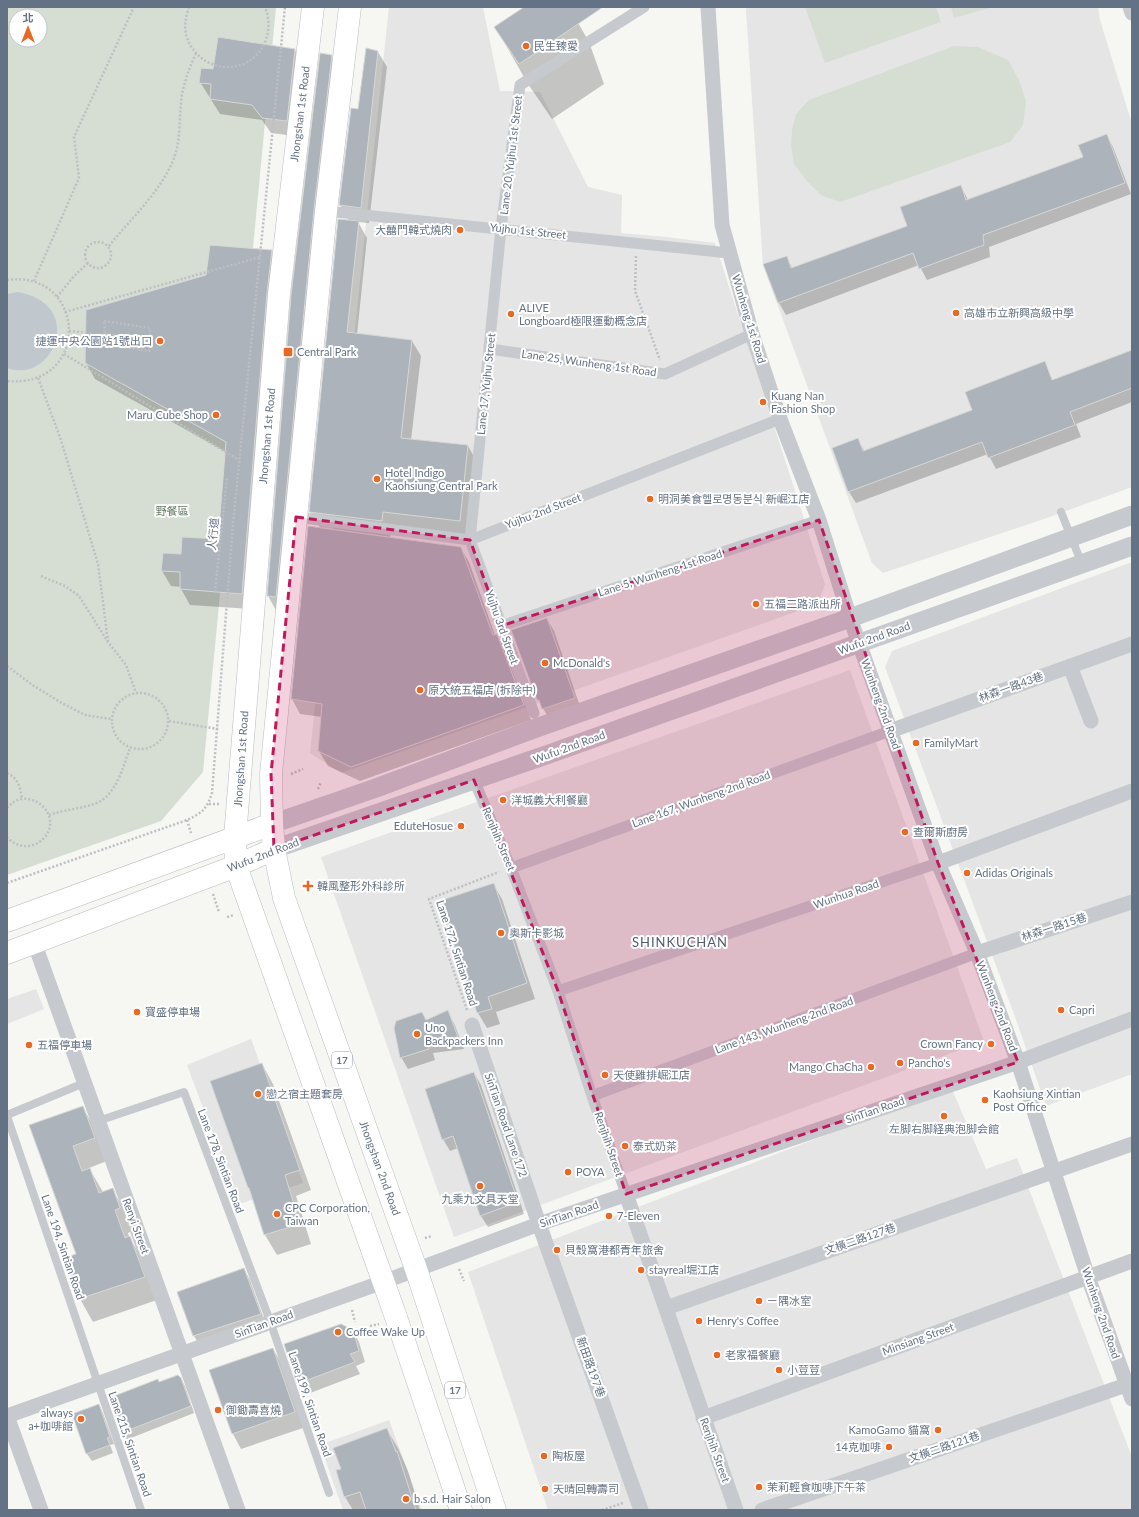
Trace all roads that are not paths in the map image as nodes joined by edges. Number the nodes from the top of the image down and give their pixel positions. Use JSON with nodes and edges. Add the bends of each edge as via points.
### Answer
{"nodes":[{"id":1,"x":313,"y":7,"type":"edge"},
{"id":2,"x":350,"y":7,"type":"edge"},
{"id":3,"x":644,"y":7,"type":"edge"},
{"id":4,"x":708,"y":7,"type":"edge"},
{"id":5,"x":1130,"y":7,"type":"edge"},
{"id":6,"x":1132,"y":14,"type":"edge"},
{"id":7,"x":326,"y":211,"type":"junction"},
{"id":8,"x":501,"y":228,"type":"junction"},
{"id":9,"x":729,"y":253,"type":"junction"},
{"id":10,"x":752,"y":334,"type":"junction"},
{"id":11,"x":490,"y":349,"type":"junction"},
{"id":12,"x":780,"y":419,"type":"junction"},
{"id":13,"x":1061,"y":512,"type":"dead end"},
{"id":14,"x":1132,"y":515,"type":"edge"},
{"id":15,"x":296,"y":517,"type":"junction"},
{"id":16,"x":819,"y":520,"type":"junction"},
{"id":17,"x":1071,"y":537,"type":"junction"},
{"id":18,"x":470,"y":540,"type":"junction"},
{"id":19,"x":1132,"y":546,"type":"edge"},
{"id":20,"x":1082,"y":564,"type":"junction"},
{"id":21,"x":850,"y":618,"type":"junction"},
{"id":22,"x":502,"y":626,"type":"junction"},
{"id":23,"x":859,"y":643,"type":"junction"},
{"id":24,"x":1132,"y":644,"type":"edge"},
{"id":25,"x":1070,"y":666,"type":"junction"},
{"id":26,"x":534,"y":713,"type":"dead end"},
{"id":27,"x":1091,"y":721,"type":"dead end"},
{"id":28,"x":890,"y":731,"type":"junction"},
{"id":29,"x":474,"y":780,"type":"junction"},
{"id":30,"x":1132,"y":791,"type":"edge"},
{"id":31,"x":272,"y":824,"type":"junction"},
{"id":32,"x":235,"y":837,"type":"junction"},
{"id":33,"x":274,"y":849,"type":"junction"},
{"id":34,"x":938,"y":863,"type":"junction"},
{"id":35,"x":236,"y":866,"type":"junction"},
{"id":36,"x":511,"y":868,"type":"junction"},
{"id":37,"x":1132,"y":902,"type":"edge"},
{"id":38,"x":7,"y":921,"type":"edge"},
{"id":39,"x":34,"y":942,"type":"junction"},
{"id":40,"x":7,"y":953,"type":"edge"},
{"id":41,"x":977,"y":953,"type":"junction"},
{"id":42,"x":558,"y":991,"type":"junction"},
{"id":43,"x":1132,"y":1018,"type":"edge"},
{"id":44,"x":472,"y":1025,"type":"road end"},
{"id":45,"x":1018,"y":1062,"type":"junction"},
{"id":46,"x":84,"y":1083,"type":"junction"},
{"id":47,"x":592,"y":1096,"type":"junction"},
{"id":48,"x":7,"y":1115,"type":"edge"},
{"id":49,"x":98,"y":1121,"type":"junction"},
{"id":50,"x":1132,"y":1144,"type":"edge"},
{"id":51,"x":1055,"y":1171,"type":"junction"},
{"id":52,"x":626,"y":1194,"type":"junction"},
{"id":53,"x":539,"y":1224,"type":"junction"},
{"id":54,"x":1132,"y":1261,"type":"edge"},
{"id":55,"x":416,"y":1269,"type":"junction"},
{"id":56,"x":1088,"y":1277,"type":"junction"},
{"id":57,"x":383,"y":1282,"type":"junction"},
{"id":58,"x":666,"y":1308,"type":"junction"},
{"id":59,"x":270,"y":1321,"type":"junction"},
{"id":60,"x":182,"y":1353,"type":"junction"},
{"id":61,"x":98,"y":1384,"type":"junction"},
{"id":62,"x":1129,"y":1384,"type":"edge"},
{"id":63,"x":1132,"y":1399,"type":"edge"},
{"id":64,"x":7,"y":1416,"type":"edge"},
{"id":65,"x":703,"y":1418,"type":"junction"},
{"id":66,"x":329,"y":1494,"type":"dead end"},
{"id":67,"x":640,"y":1504,"type":"edge"},
{"id":68,"x":41,"y":1510,"type":"edge"},
{"id":69,"x":141,"y":1510,"type":"edge"},
{"id":70,"x":238,"y":1510,"type":"edge"},
{"id":71,"x":461,"y":1510,"type":"edge"},
{"id":72,"x":495,"y":1510,"type":"edge"},
{"id":73,"x":736,"y":1510,"type":"edge"},
{"id":74,"x":762,"y":1510,"type":"edge"}],
"edges":[{"from":1,"to":32,"type":"main road","name":"Jhongshan 1st Road","via":[[279,294]]},
{"from":2,"to":7,"type":"main road"},
{"from":3,"to":8,"type":"street","name":"Lane 20, Yujhu 1st Street","via":[[520,85]]},
{"from":4,"to":9,"type":"street","name":"Wunheng 1st Road","via":[[722,224]]},
{"from":5,"to":6,"type":"street"},
{"from":7,"to":8,"type":"street","name":"Yujhu 1st Street"},
{"from":7,"to":15,"type":"main road"},
{"from":8,"to":9,"type":"street","name":"Yujhu 1st Street"},
{"from":8,"to":11,"type":"street","name":"Lane 17, Yujhu Street"},
{"from":9,"to":10,"type":"street","name":"Wunheng 1st Road"},
{"from":10,"to":11,"type":"street","name":"Lane 25, Wunheng 1st Road","via":[[665,374]]},
{"from":10,"to":12,"type":"street","name":"Wunheng 1st Road"},
{"from":11,"to":18,"type":"street","name":"Lane 17, Yujhu Street"},
{"from":12,"to":16,"type":"street","name":"Wunheng 1st Road"},
{"from":12,"to":18,"type":"street","name":"Yujhu 2nd Street"},
{"from":13,"to":17,"type":"lane"},
{"from":14,"to":17,"type":"street"},
{"from":15,"to":18,"type":"street","name":"Yujhu 2nd Street"},
{"from":15,"to":31,"type":"main road","via":[[271,774]]},
{"from":16,"to":21,"type":"street","name":"Wunheng 1st Road"},
{"from":16,"to":22,"type":"street","name":"Lane 5, Wunheng 1st Road"},
{"from":17,"to":20,"type":"lane"},
{"from":17,"to":21,"type":"street"},
{"from":18,"to":22,"type":"street","name":"Yujhu 3rd Street"},
{"from":19,"to":20,"type":"street","name":"Wufu 2nd Road"},
{"from":20,"to":23,"type":"street","name":"Wufu 2nd Road"},
{"from":21,"to":23,"type":"street","name":"Wunheng 2nd Road"},
{"from":21,"to":31,"type":"street"},
{"from":22,"to":26,"type":"street","name":"Yujhu 3rd Street"},
{"from":23,"to":28,"type":"street","name":"Wunheng 2nd Road"},
{"from":23,"to":29,"type":"street","name":"Wufu 2nd Road"},
{"from":24,"to":25,"type":"street","name":"林森一路43巷"},
{"from":25,"to":27,"type":"street"},
{"from":25,"to":28,"type":"street","name":"林森一路43巷"},
{"from":28,"to":34,"type":"street","name":"Wunheng 2nd Road"},
{"from":28,"to":36,"type":"street","name":"Lane 167, Wunheng 2nd Road"},
{"from":29,"to":33,"type":"street","name":"Wufu 2nd Road"},
{"from":29,"to":36,"type":"street","name":"Renjhih Street"},
{"from":30,"to":34,"type":"street","name":"Wunhua Road"},
{"from":31,"to":32,"type":"main road"},
{"from":31,"to":33,"type":"main road","name":"Jhongshan 2nd Road","number":"17"},
{"from":32,"to":35,"type":"main road","name":"Jhongshan 1st Road"},
{"from":32,"to":38,"type":"main road"},
{"from":33,"to":35,"type":"main road","name":"Wufu 2nd Road"},
{"from":33,"to":55,"type":"main road","name":"Jhongshan 2nd Road","number":"17","via":[[284,898]]},
{"from":34,"to":41,"type":"street","name":"Wunheng 2nd Road"},
{"from":34,"to":42,"type":"street","name":"Wunhua Road"},
{"from":35,"to":39,"type":"main road","name":"Wufu 2nd Road"},
{"from":35,"to":57,"type":"main road"},
{"from":36,"to":42,"type":"street","name":"Renjhih Street"},
{"from":37,"to":41,"type":"street","name":"林森一路15巷"},
{"from":39,"to":40,"type":"main road","name":"Wufu 2nd Road"},
{"from":39,"to":46,"type":"street","name":"Renyi Street"},
{"from":41,"to":45,"type":"street","name":"Wunheng 2nd Road"},
{"from":41,"to":47,"type":"street","name":"Lane 143, Wunheng 2nd Road"},
{"from":42,"to":47,"type":"street","name":"Renjhih Street"},
{"from":43,"to":45,"type":"street","name":"SinTian Road"},
{"from":44,"to":53,"type":"street","name":"SinTian Road Lane 172"},
{"from":45,"to":51,"type":"street","name":"Wunheng 2nd Road"},
{"from":45,"to":52,"type":"street","name":"SinTian Road"},
{"from":46,"to":48,"type":"lane","name":"Lane 194, Sintian Road"},
{"from":46,"to":49,"type":"street","name":"Renyi Street"},
{"from":47,"to":52,"type":"street","name":"Renjhih Street"},
{"from":48,"to":61,"type":"lane","name":"Lane 194, Sintian Road"},
{"from":49,"to":59,"type":"lane","name":"Lane 178, Sintian Road","via":[[184,1092]]},
{"from":49,"to":60,"type":"street","name":"Renyi Street"},
{"from":50,"to":51,"type":"street","name":"文橫二路127巷"},
{"from":51,"to":56,"type":"street","name":"Wunheng 2nd Road"},
{"from":51,"to":58,"type":"street","name":"文橫二路127巷"},
{"from":52,"to":53,"type":"street","name":"SinTian Road"},
{"from":52,"to":58,"type":"street","name":"Renjhih Street"},
{"from":53,"to":55,"type":"street","name":"SinTian Road"},
{"from":53,"to":67,"type":"street","name":"新田路197巷"},
{"from":54,"to":56,"type":"street","name":"Minsiang Street"},
{"from":55,"to":57,"type":"street","name":"SinTian Road"},
{"from":55,"to":72,"type":"main road","name":"Jhongshan 2nd Road","number":"17"},
{"from":56,"to":62,"type":"street","name":"Wunheng 2nd Road"},
{"from":56,"to":65,"type":"street","name":"Minsiang Street"},
{"from":57,"to":59,"type":"street","name":"SinTian Road"},
{"from":57,"to":71,"type":"main road"},
{"from":58,"to":65,"type":"street","name":"Renjhih Street"},
{"from":59,"to":60,"type":"street","name":"SinTian Road"},
{"from":59,"to":66,"type":"lane","name":"Lane 199, Sintian Road"},
{"from":60,"to":61,"type":"street","name":"SinTian Road"},
{"from":60,"to":70,"type":"street","name":"Renyi Street"},
{"from":61,"to":64,"type":"street","name":"SinTian Road"},
{"from":61,"to":69,"type":"lane","name":"Lane 215, Sintian Road"},
{"from":62,"to":63,"type":"street","name":"Wunheng 2nd Road"},
{"from":62,"to":74,"type":"street","name":"文橫二路121巷"},
{"from":64,"to":68,"type":"street"},
{"from":65,"to":73,"type":"street","name":"Renjhih Street"}]}
